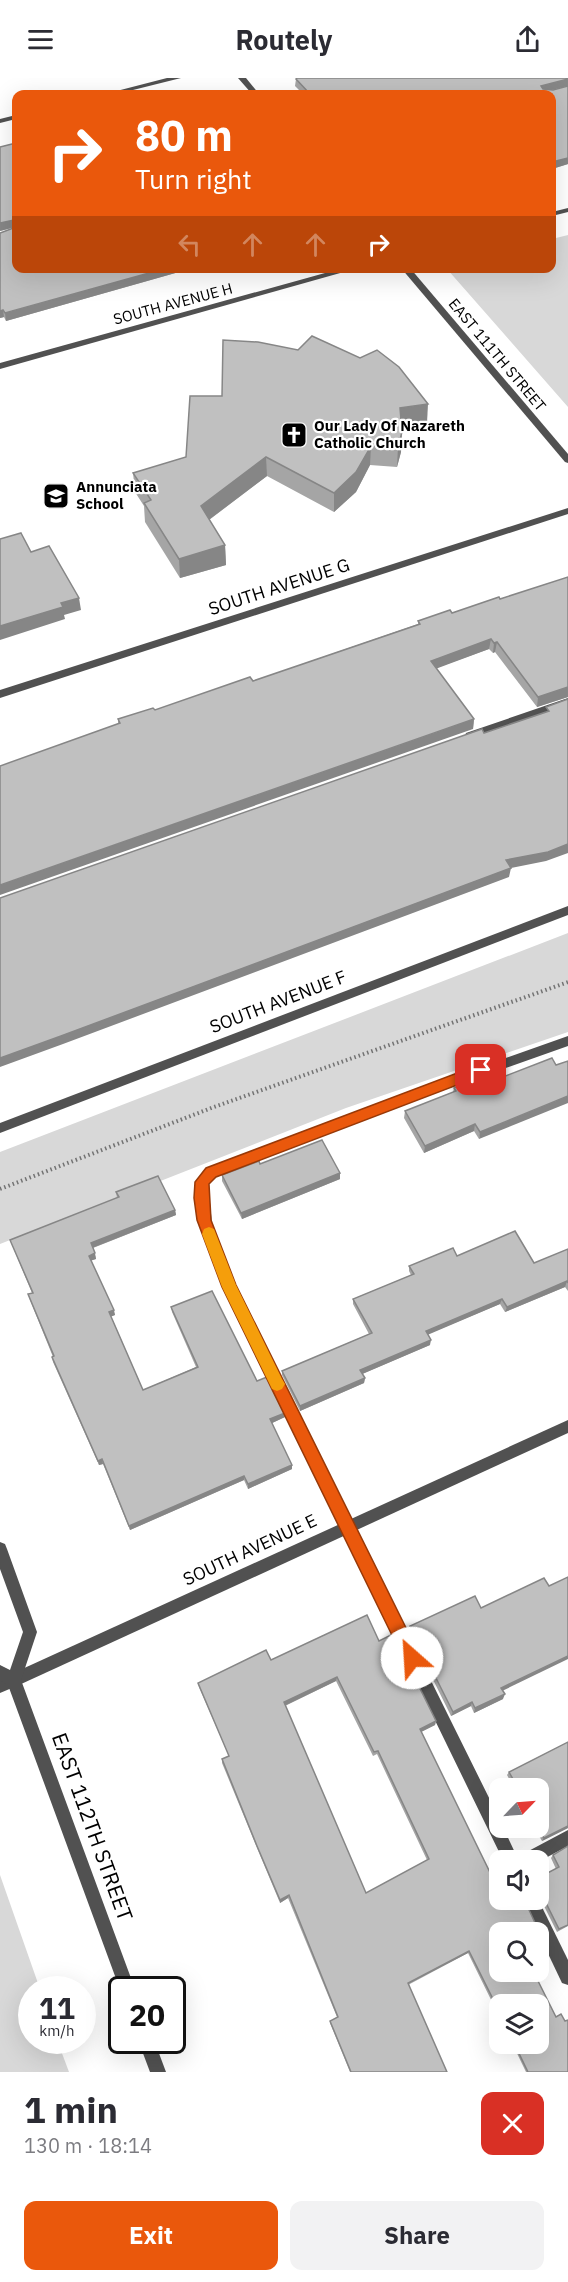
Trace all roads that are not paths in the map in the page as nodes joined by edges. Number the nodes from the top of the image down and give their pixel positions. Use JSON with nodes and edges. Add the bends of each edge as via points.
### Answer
{"nodes":[{"id":1,"x":177,"y":78,"type":"edge"},
{"id":2,"x":242,"y":78,"type":"edge"},
{"id":3,"x":126,"y":90,"type":"edge"},
{"id":4,"x":252,"y":90,"type":"edge"},
{"id":5,"x":336,"y":273,"type":"edge"},
{"id":6,"x":409,"y":273,"type":"edge"},
{"id":7,"x":0,"y":366,"type":"edge"},
{"id":8,"x":568,"y":460,"type":"edge"},
{"id":9,"x":568,"y":511,"type":"edge"},
{"id":10,"x":0,"y":694,"type":"edge"},
{"id":11,"x":568,"y":702,"type":"edge"},
{"id":12,"x":457,"y":741,"type":"edge"},
{"id":13,"x":568,"y":910,"type":"edge"},
{"id":14,"x":568,"y":1041,"type":"edge"},
{"id":15,"x":0,"y":1128,"type":"edge"},
{"id":16,"x":568,"y":1426,"type":"edge"},
{"id":17,"x":347,"y":1527,"type":"junction"},
{"id":18,"x":0,"y":1549,"type":"edge"},
{"id":19,"x":0,"y":1672,"type":"edge"},
{"id":20,"x":7,"y":1683,"type":"edge"},
{"id":21,"x":568,"y":1838,"type":"edge"},
{"id":22,"x":506,"y":1850,"type":"edge"},
{"id":23,"x":545,"y":1850,"type":"edge"},
{"id":24,"x":535,"y":1910,"type":"edge"},
{"id":25,"x":123,"y":1976,"type":"edge"},
{"id":26,"x":568,"y":1977,"type":"edge"},
{"id":27,"x":151,"y":2054,"type":"edge"},
{"id":28,"x":158,"y":2072,"type":"edge"}],
"edges":[{"from":1,"to":3,"type":"street"},
{"from":2,"to":4,"type":"street"},
{"from":5,"to":7,"type":"street","name":"SOUTH AVENUE H"},
{"from":6,"to":8,"type":"street","name":"EAST 111TH STREET"},
{"from":9,"to":10,"type":"street","name":"SOUTH AVENUE G"},
{"from":11,"to":12,"type":"street"},
{"from":13,"to":15,"type":"street","name":"SOUTH AVENUE F"},
{"from":14,"to":17,"type":"street","via":[[375,1109],[211,1173],[202,1182],[204,1220],[230,1287]]},
{"from":16,"to":17,"type":"street","name":"SOUTH AVENUE E"},
{"from":17,"to":20,"type":"street","name":"SOUTH AVENUE E"},
{"from":17,"to":22,"type":"street"},
{"from":18,"to":20,"type":"street","via":[[30,1632]]},
{"from":19,"to":20,"type":"street"},
{"from":20,"to":25,"type":"street","name":"EAST 112TH STREET"},
{"from":21,"to":23,"type":"street"},
{"from":24,"to":26,"type":"street"},
{"from":27,"to":28,"type":"street"}]}
